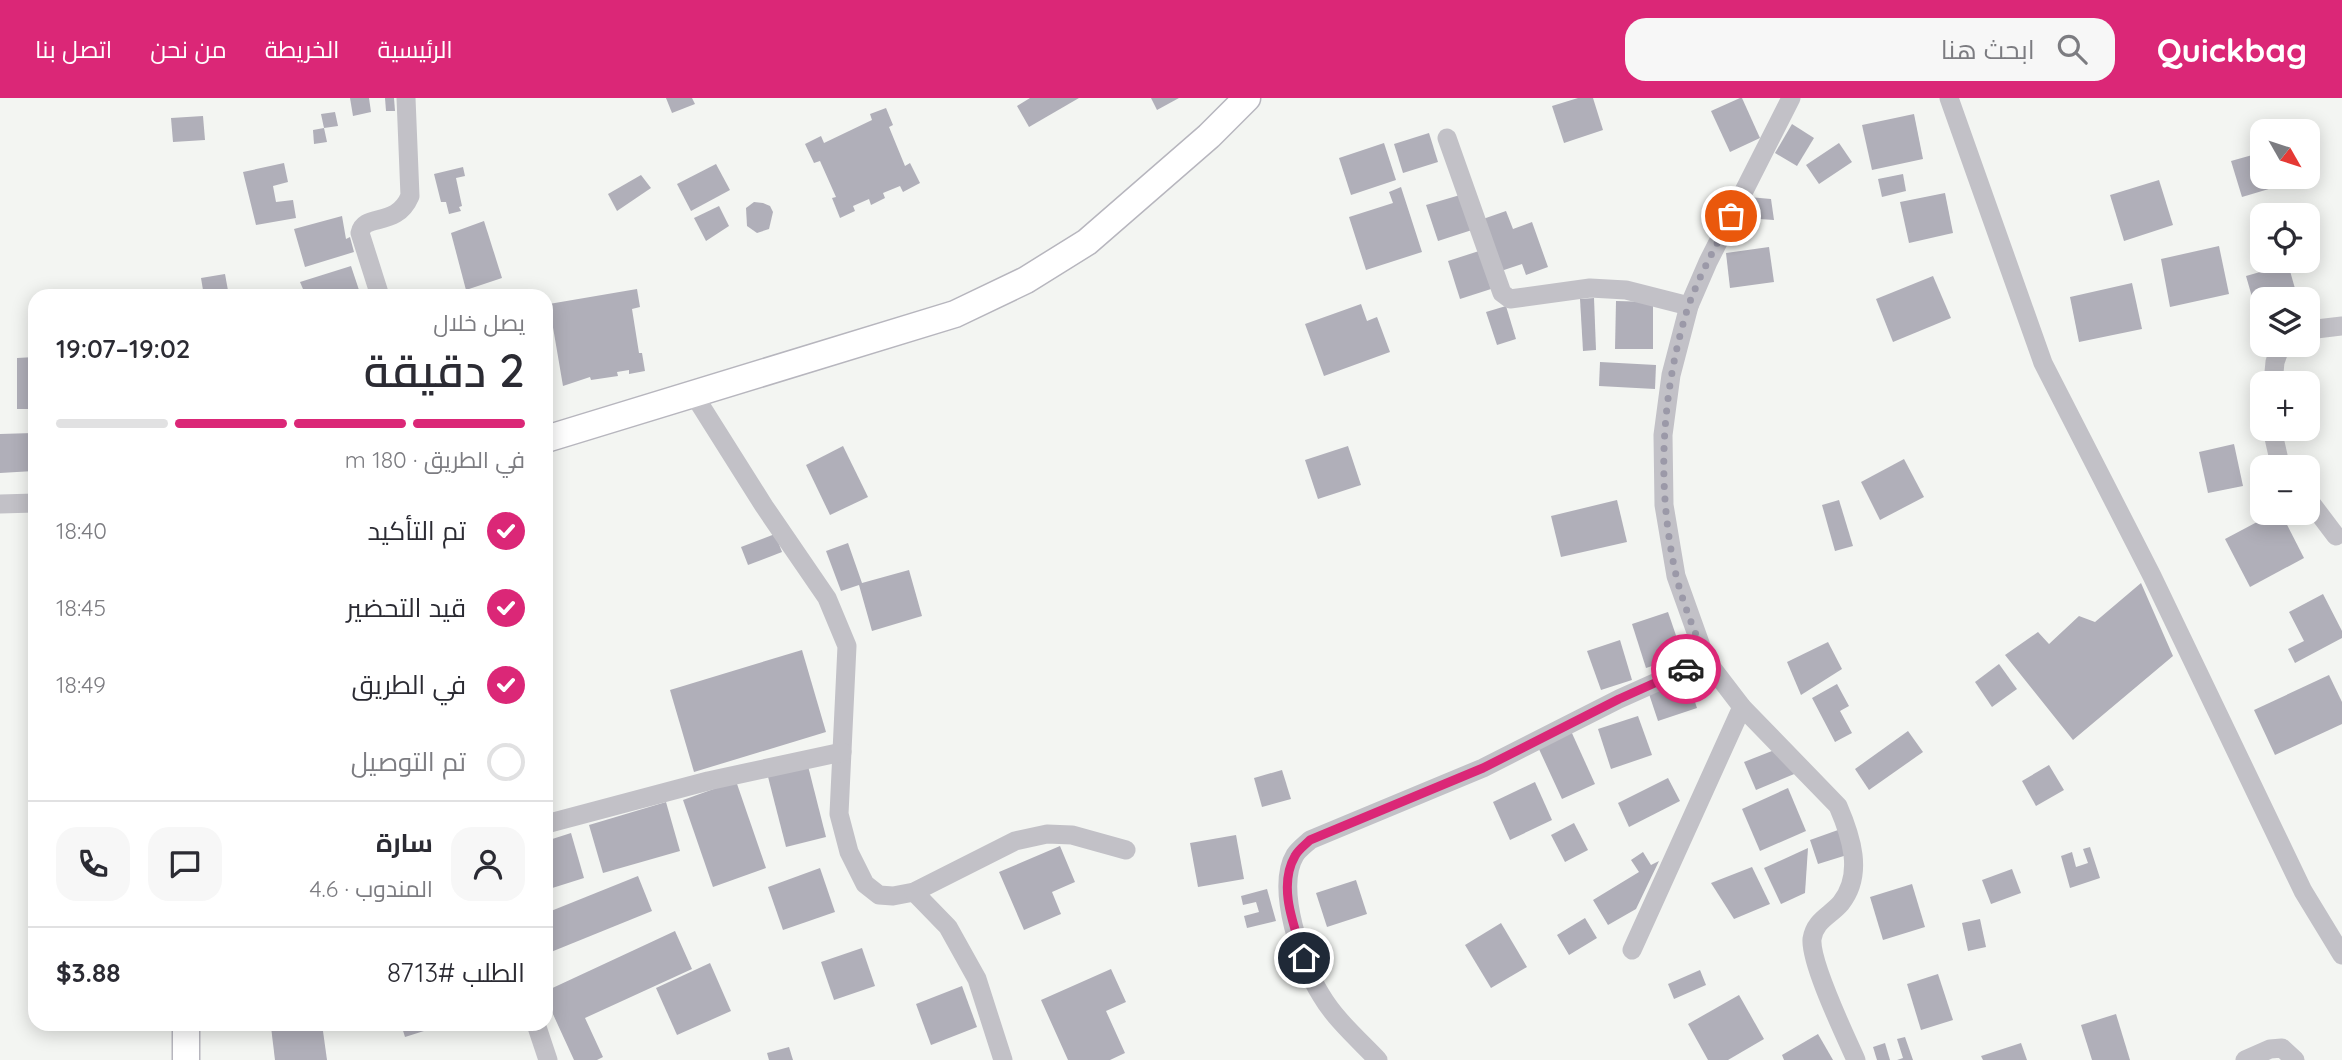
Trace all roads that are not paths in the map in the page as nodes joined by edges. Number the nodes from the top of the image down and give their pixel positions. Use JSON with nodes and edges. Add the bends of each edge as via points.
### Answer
{"nodes":[{"id":1,"x":407,"y":98,"type":"edge"},
{"id":2,"x":1247,"y":98,"type":"edge"},
{"id":3,"x":1791,"y":98,"type":"edge"},
{"id":4,"x":1949,"y":98,"type":"edge"},
{"id":5,"x":1447,"y":138,"type":"dead end"},
{"id":6,"x":378,"y":289,"type":"edge"},
{"id":7,"x":1689,"y":306,"type":"junction"},
{"id":8,"x":2342,"y":326,"type":"edge"},
{"id":9,"x":2320,"y":329,"type":"edge"},
{"id":10,"x":694,"y":395,"type":"junction"},
{"id":11,"x":553,"y":437,"type":"edge"},
{"id":12,"x":28,"y":503,"type":"edge"},
{"id":13,"x":0,"y":504,"type":"edge"},
{"id":14,"x":2320,"y":515,"type":"edge"},
{"id":15,"x":2336,"y":536,"type":"dead end"},
{"id":16,"x":1706,"y":660,"type":"junction"},
{"id":17,"x":1742,"y":707,"type":"junction"},
{"id":18,"x":842,"y":752,"type":"junction"},
{"id":19,"x":553,"y":822,"type":"edge"},
{"id":20,"x":1126,"y":850,"type":"dead end"},
{"id":21,"x":914,"y":892,"type":"junction"},
{"id":22,"x":1632,"y":950,"type":"dead end"},
{"id":23,"x":2342,"y":955,"type":"edge"},
{"id":24,"x":186,"y":1031,"type":"edge"},
{"id":25,"x":538,"y":1031,"type":"edge"},
{"id":26,"x":186,"y":1060,"type":"edge"},
{"id":27,"x":548,"y":1060,"type":"edge"},
{"id":28,"x":1003,"y":1060,"type":"edge"},
{"id":29,"x":1378,"y":1060,"type":"edge"},
{"id":30,"x":1856,"y":1060,"type":"edge"},
{"id":31,"x":2245,"y":1060,"type":"edge"},
{"id":32,"x":2295,"y":1060,"type":"edge"}],
"edges":[{"from":1,"to":6,"type":"street","via":[[410,196],[398,214],[365,223],[360,233]]},
{"from":2,"to":10,"type":"street","via":[[1087,242],[1026,280],[955,314]]},
{"from":3,"to":7,"type":"street"},
{"from":4,"to":23,"type":"street","via":[[2043,363],[2152,576],[2303,891]]},
{"from":5,"to":7,"type":"street","via":[[1506,297],[1590,288],[1626,290]]},
{"from":7,"to":16,"type":"street","via":[[1671,375],[1663,435],[1664,505],[1676,576]]},
{"from":8,"to":9,"type":"street"},
{"from":10,"to":11,"type":"street"},
{"from":10,"to":18,"type":"street","via":[[827,598],[847,646]]},
{"from":12,"to":13,"type":"street"},
{"from":14,"to":15,"type":"street"},
{"from":16,"to":17,"type":"street"},
{"from":16,"to":29,"type":"street","via":[[1483,768],[1310,840],[1295,855],[1288,903],[1304,958],[1320,995]]},
{"from":17,"to":22,"type":"street"},
{"from":17,"to":30,"type":"street","via":[[1838,806],[1846,824],[1854,857],[1851,886],[1841,903],[1816,925],[1812,942],[1815,961]]},
{"from":18,"to":19,"type":"street"},
{"from":18,"to":21,"type":"street","via":[[839,814],[864,884],[879,895]]},
{"from":20,"to":21,"type":"street","via":[[1072,835],[1047,834],[1015,841]]},
{"from":21,"to":28,"type":"street","via":[[948,927],[977,979]]},
{"from":24,"to":26,"type":"street"},
{"from":25,"to":27,"type":"street"},
{"from":31,"to":32,"type":"street","via":[[2282,1048]]}]}
